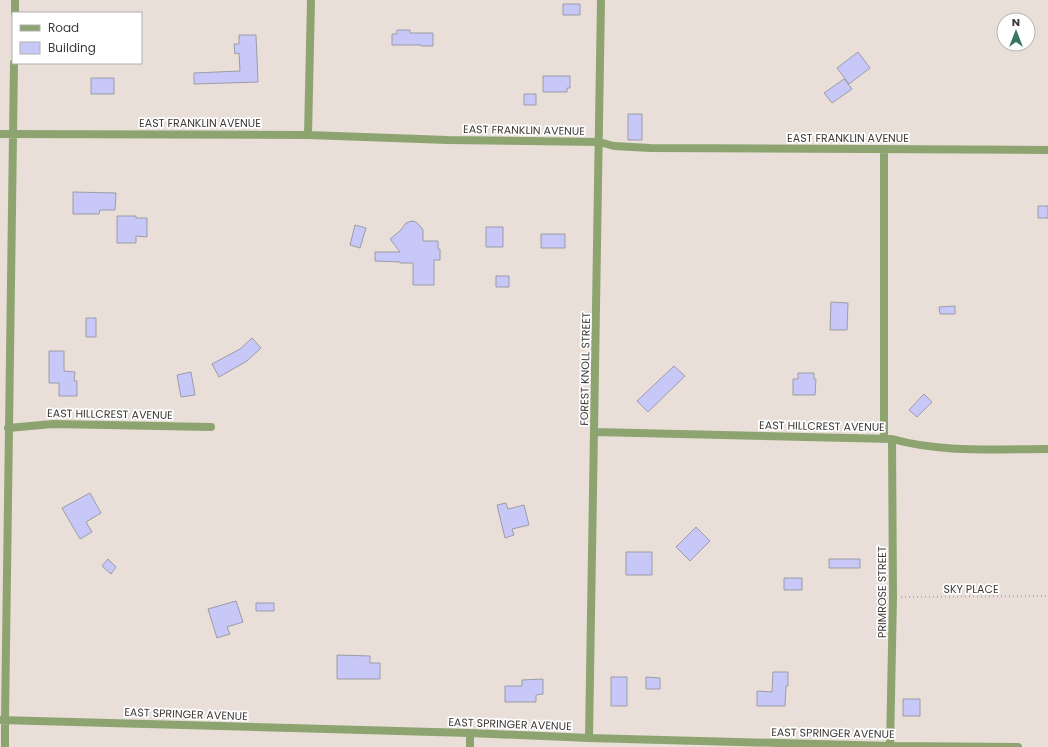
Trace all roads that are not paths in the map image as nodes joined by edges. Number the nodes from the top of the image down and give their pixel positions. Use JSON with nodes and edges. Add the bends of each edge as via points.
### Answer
{"nodes":[{"id":1,"x":15,"y":0,"type":"edge"},
{"id":2,"x":311,"y":0,"type":"edge"},
{"id":3,"x":601,"y":0,"type":"edge"},
{"id":4,"x":15,"y":12,"type":"edge"},
{"id":5,"x":14,"y":64,"type":"edge"},
{"id":6,"x":0,"y":134,"type":"edge"},
{"id":7,"x":14,"y":134,"type":"junction"},
{"id":8,"x":308,"y":135,"type":"junction"},
{"id":9,"x":599,"y":142,"type":"junction"},
{"id":10,"x":884,"y":149,"type":"junction"},
{"id":11,"x":1048,"y":150,"type":"edge"},
{"id":12,"x":211,"y":427,"type":"dead end"},
{"id":13,"x":8,"y":428,"type":"junction"},
{"id":14,"x":595,"y":432,"type":"junction"},
{"id":15,"x":888,"y":439,"type":"junction"},
{"id":16,"x":1048,"y":449,"type":"edge"},
{"id":17,"x":2,"y":720,"type":"edge"},
{"id":18,"x":470,"y":733,"type":"junction"},
{"id":19,"x":589,"y":738,"type":"junction"},
{"id":20,"x":890,"y":746,"type":"junction"},
{"id":21,"x":5,"y":747,"type":"edge"},
{"id":22,"x":470,"y":747,"type":"edge"},
{"id":23,"x":1018,"y":747,"type":"edge"}],
"edges":[{"from":1,"to":4,"type":"street"},
{"from":2,"to":8,"type":"street"},
{"from":3,"to":9,"type":"street","name":"FOREST KNOLL STREET"},
{"from":5,"to":7,"type":"street"},
{"from":6,"to":7,"type":"street","name":"EAST FRANKLIN AVENUE"},
{"from":7,"to":8,"type":"street","name":"EAST FRANKLIN AVENUE"},
{"from":7,"to":13,"type":"street"},
{"from":8,"to":9,"type":"street","name":"EAST FRANKLIN AVENUE"},
{"from":9,"to":10,"type":"street","name":"EAST FRANKLIN AVENUE","via":[[614,146],[650,148]]},
{"from":9,"to":14,"type":"street","name":"FOREST KNOLL STREET"},
{"from":10,"to":11,"type":"street","name":"EAST FRANKLIN AVENUE"},
{"from":10,"to":15,"type":"street","name":"PRIMROSE STREET"},
{"from":12,"to":13,"type":"street","name":"EAST HILLCREST AVENUE","via":[[53,424]]},
{"from":13,"to":17,"type":"street"},
{"from":14,"to":15,"type":"street","name":"EAST HILLCREST AVENUE"},
{"from":14,"to":19,"type":"street","name":"FOREST KNOLL STREET"},
{"from":15,"to":16,"type":"street","name":"EAST HILLCREST AVENUE","via":[[951,449]]},
{"from":15,"to":20,"type":"street","name":"PRIMROSE STREET","via":[[893,597]]},
{"from":17,"to":18,"type":"street","name":"EAST SPRINGER AVENUE"},
{"from":17,"to":21,"type":"street"},
{"from":18,"to":19,"type":"street","name":"EAST SPRINGER AVENUE"},
{"from":18,"to":22,"type":"street"},
{"from":19,"to":20,"type":"street","name":"EAST SPRINGER AVENUE"},
{"from":20,"to":23,"type":"street","name":"EAST SPRINGER AVENUE"}]}
